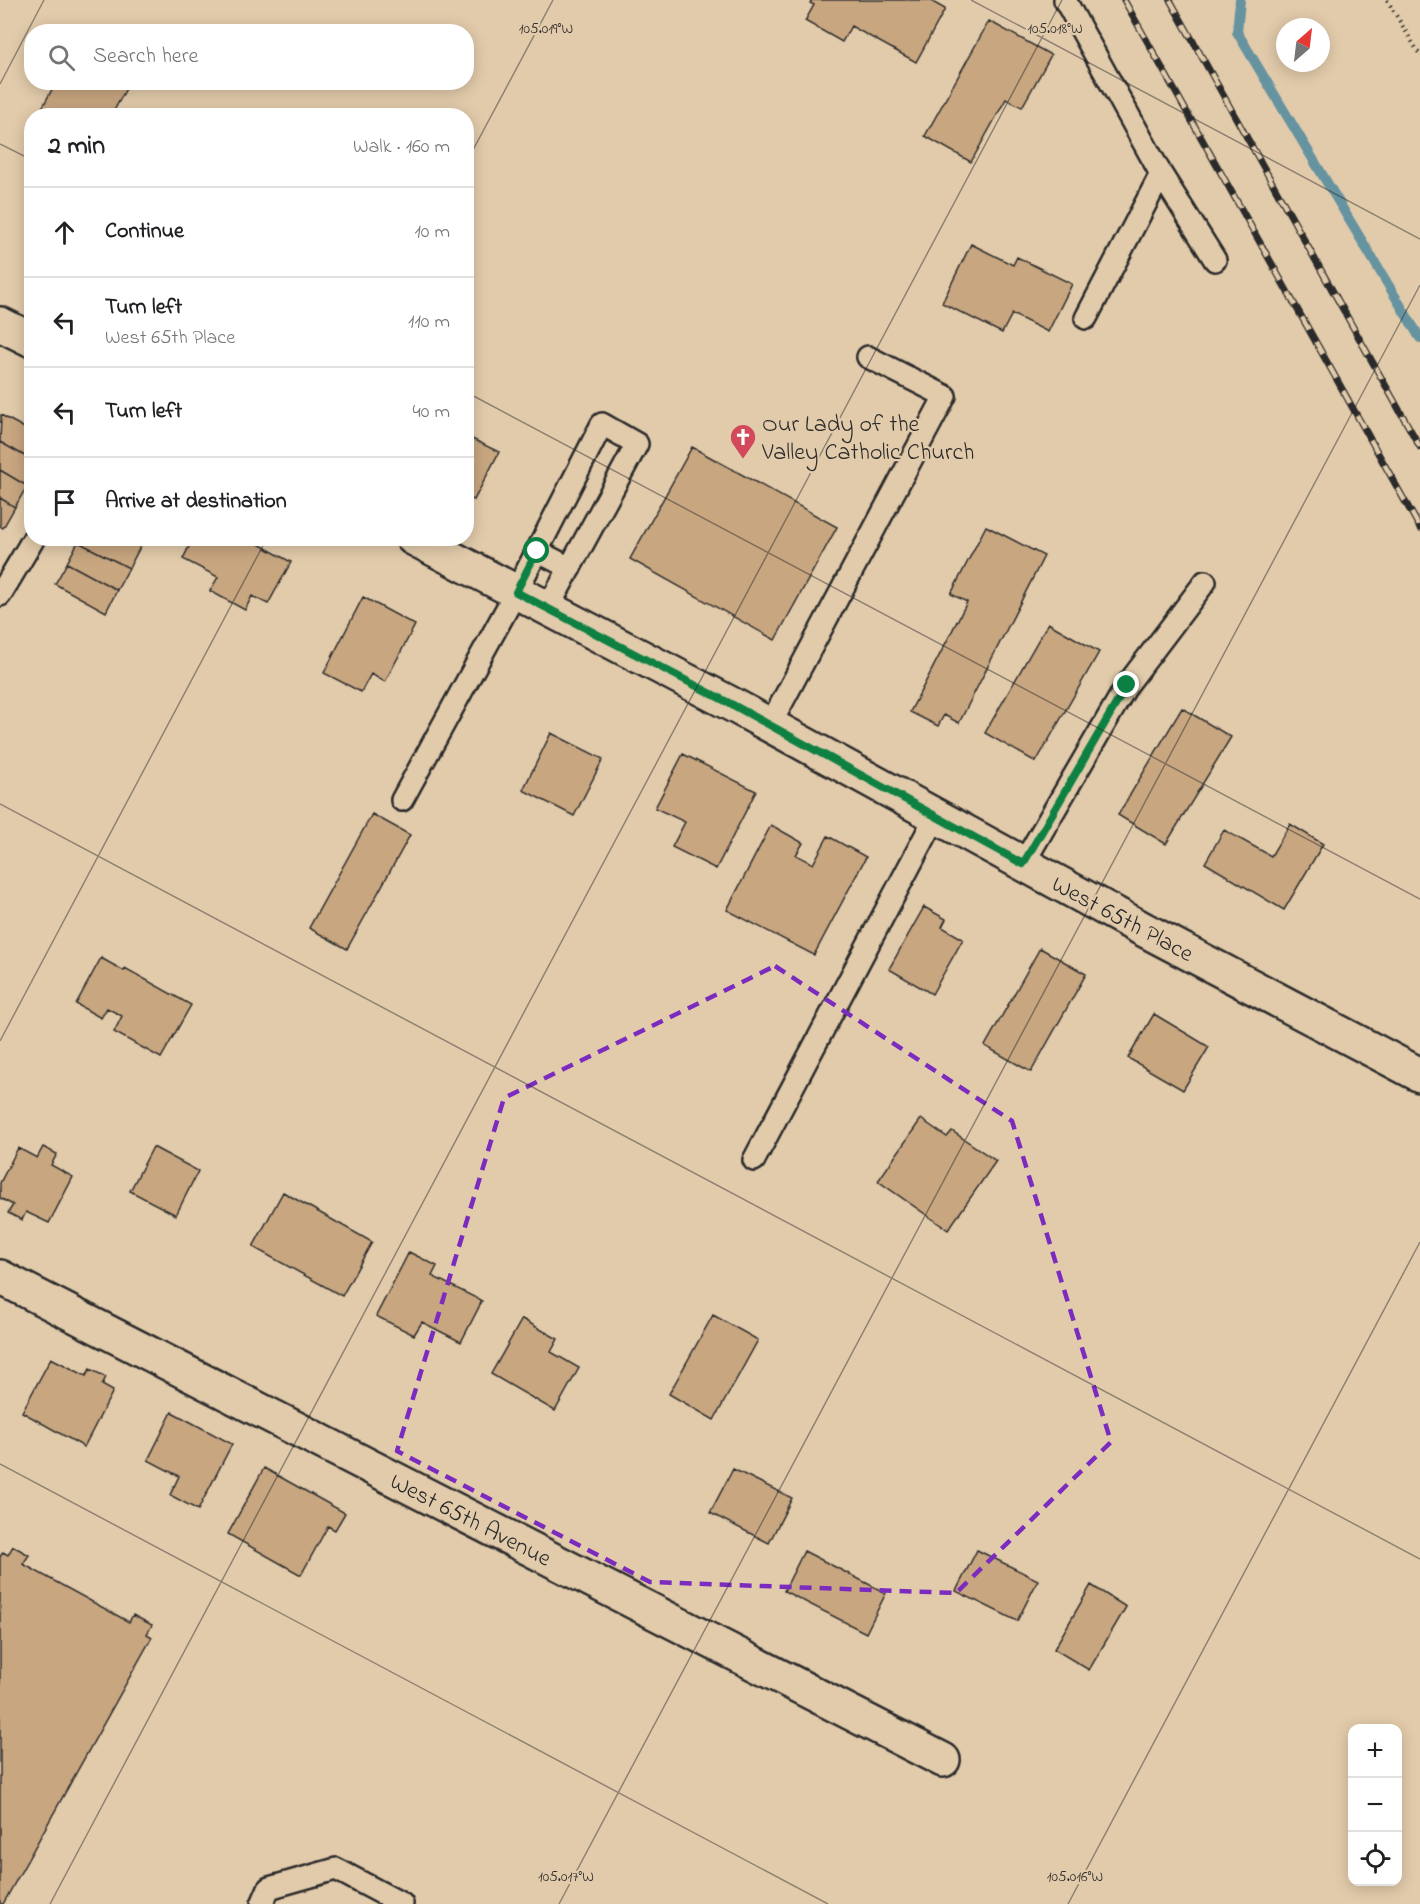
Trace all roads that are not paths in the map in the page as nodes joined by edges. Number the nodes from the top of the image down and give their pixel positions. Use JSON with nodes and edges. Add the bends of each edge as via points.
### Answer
{"nodes":[{"id":1,"x":1065,"y":0,"type":"edge"},
{"id":2,"x":1161,"y":174,"type":"junction"},
{"id":3,"x":1215,"y":260,"type":"dead end"},
{"id":4,"x":1086,"y":318,"type":"dead end"},
{"id":5,"x":0,"y":324,"type":"edge"},
{"id":6,"x":24,"y":336,"type":"edge"},
{"id":7,"x":868,"y":357,"type":"dead end"},
{"id":8,"x":29,"y":546,"type":"edge"},
{"id":9,"x":428,"y":546,"type":"edge"},
{"id":10,"x":537,"y":551,"type":"junction"},
{"id":11,"x":570,"y":568,"type":"junction"},
{"id":12,"x":1205,"y":582,"type":"dead end"},
{"id":13,"x":516,"y":592,"type":"junction"},
{"id":14,"x":0,"y":595,"type":"edge"},
{"id":15,"x":548,"y":609,"type":"junction"},
{"id":16,"x":770,"y":725,"type":"junction"},
{"id":17,"x":402,"y":800,"type":"dead end"},
{"id":18,"x":936,"y":816,"type":"junction"},
{"id":19,"x":1023,"y":864,"type":"junction"},
{"id":20,"x":1420,"y":1075,"type":"edge"},
{"id":21,"x":754,"y":1160,"type":"dead end"},
{"id":22,"x":0,"y":1277,"type":"edge"},
{"id":23,"x":943,"y":1760,"type":"dead end"},
{"id":24,"x":262,"y":1904,"type":"edge"},
{"id":25,"x":402,"y":1904,"type":"edge"}],
"edges":[{"from":1,"to":2,"type":"lane"},
{"from":2,"to":3,"type":"lane"},
{"from":2,"to":4,"type":"lane"},
{"from":5,"to":6,"type":"street"},
{"from":7,"to":16,"type":"lane","via":[[945,396]]},
{"from":8,"to":14,"type":"lane"},
{"from":9,"to":13,"type":"street","name":"West 65th Place"},
{"from":10,"to":11,"type":"lane"},
{"from":10,"to":11,"type":"lane","via":[[602,424],[637,444]]},
{"from":10,"to":13,"type":"lane"},
{"from":11,"to":15,"type":"lane"},
{"from":12,"to":19,"type":"lane","via":[[1127,685]]},
{"from":13,"to":15,"type":"street","name":"West 65th Place"},
{"from":13,"to":17,"type":"lane"},
{"from":15,"to":16,"type":"street","name":"West 65th Place"},
{"from":16,"to":18,"type":"street","name":"West 65th Place"},
{"from":18,"to":19,"type":"street","name":"West 65th Place"},
{"from":18,"to":21,"type":"lane"},
{"from":19,"to":20,"type":"street","name":"West 65th Place"},
{"from":22,"to":23,"type":"street","name":"West 65th Avenue"},
{"from":24,"to":25,"type":"lane","via":[[269,1888],[336,1869]]}]}
